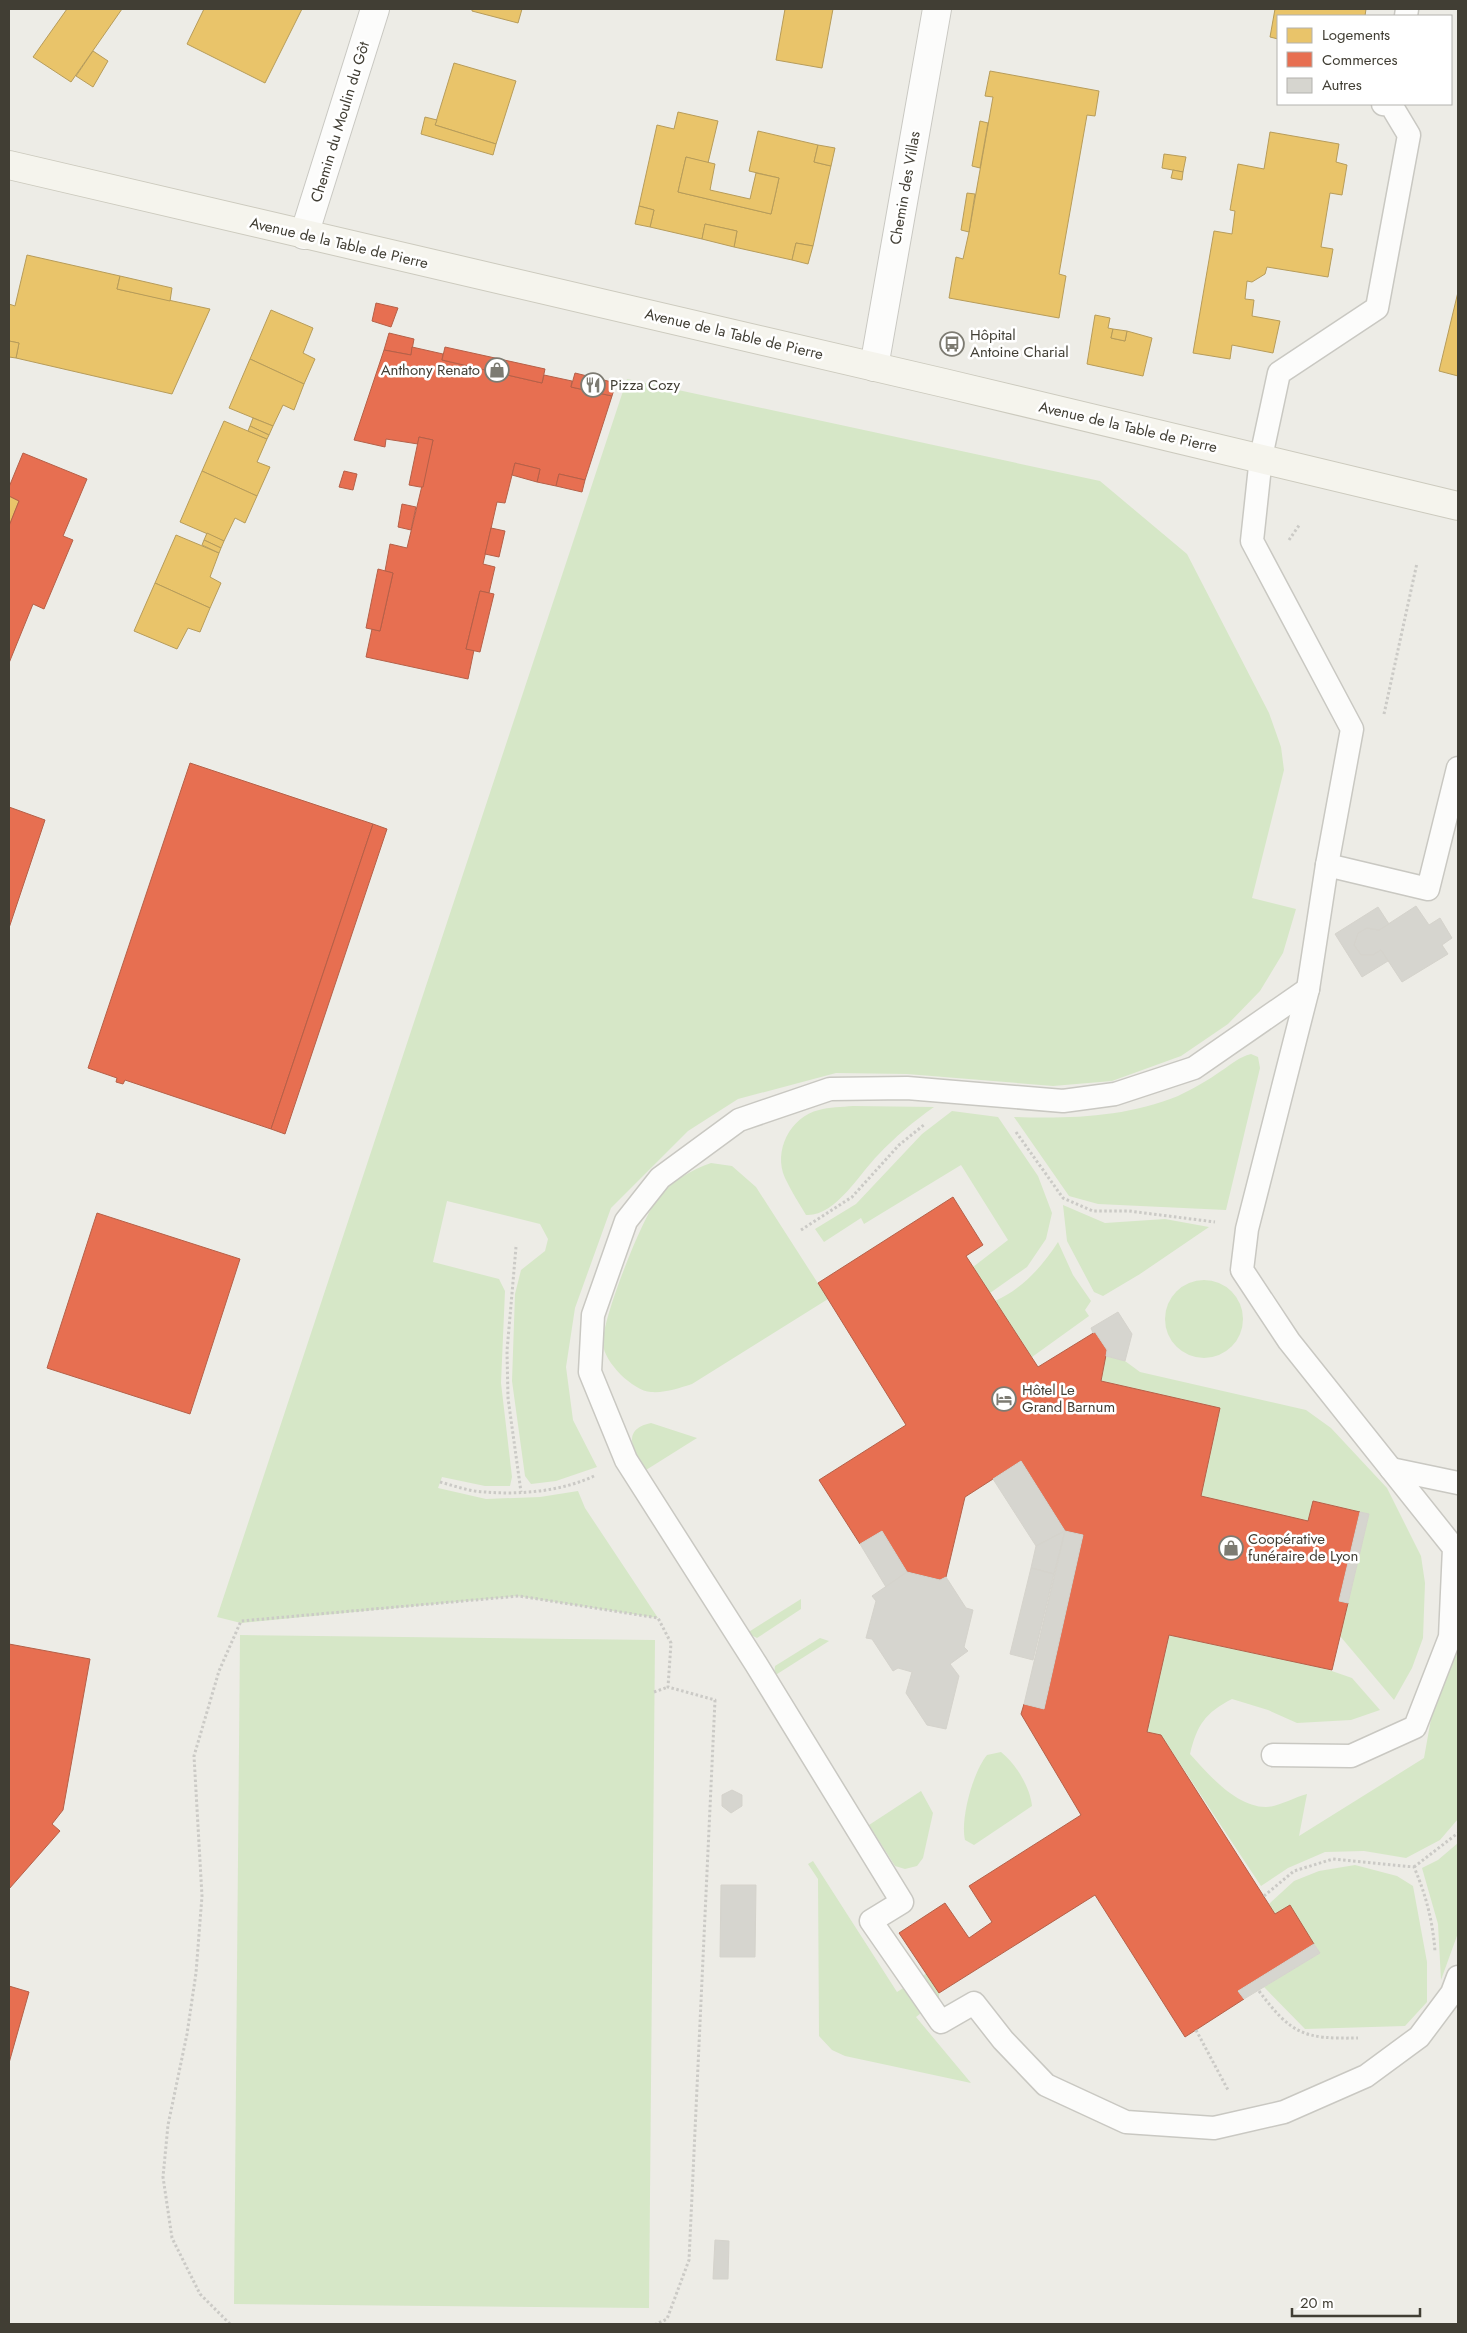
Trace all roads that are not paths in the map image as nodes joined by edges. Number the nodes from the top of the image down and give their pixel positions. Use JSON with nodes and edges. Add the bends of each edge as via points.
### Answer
{"nodes":[{"id":1,"x":376,"y":9,"type":"edge"},
{"id":2,"x":937,"y":9,"type":"edge"},
{"id":3,"x":1389,"y":105,"type":"edge"},
{"id":4,"x":9,"y":165,"type":"edge"},
{"id":5,"x":304,"y":235,"type":"junction"},
{"id":6,"x":874,"y":367,"type":"junction"},
{"id":7,"x":1261,"y":458,"type":"junction"},
{"id":8,"x":1458,"y":506,"type":"edge"},
{"id":9,"x":1458,"y":768,"type":"edge"},
{"id":10,"x":1326,"y":865,"type":"junction"},
{"id":11,"x":1308,"y":989,"type":"junction"},
{"id":12,"x":1391,"y":1469,"type":"junction"},
{"id":13,"x":1458,"y":1483,"type":"edge"},
{"id":14,"x":1273,"y":1754,"type":"dead end"},
{"id":15,"x":1458,"y":1977,"type":"edge"}],
"edges":[{"from":1,"to":5,"type":"street","name":"Chemin du Moulin du Gôt"},
{"from":2,"to":6,"type":"street","name":"Chemin des Villas"},
{"from":3,"to":7,"type":"lane","via":[[1409,135],[1377,308],[1279,373]]},
{"from":4,"to":5,"type":"main road","name":"Avenue de la Table de Pierre"},
{"from":5,"to":6,"type":"main road","name":"Avenue de la Table de Pierre"},
{"from":6,"to":7,"type":"main road","name":"Avenue de la Table de Pierre"},
{"from":7,"to":8,"type":"main road","name":"Avenue de la Table de Pierre"},
{"from":7,"to":10,"type":"lane","via":[[1252,541],[1352,729]]},
{"from":9,"to":10,"type":"lane","via":[[1428,889]]},
{"from":10,"to":11,"type":"lane"},
{"from":11,"to":12,"type":"lane","via":[[1247,1229],[1242,1270],[1289,1341]]},
{"from":11,"to":15,"type":"lane","via":[[1194,1068],[1115,1094],[1063,1101],[906,1088],[830,1089],[739,1120],[660,1178],[626,1221],[593,1315],[590,1372],[626,1460],[902,1902],[871,1921],[941,2022],[974,2003],[1003,2040],[1046,2085],[1126,2122],[1214,2128],[1284,2112],[1366,2076],[1419,2037],[1452,1993]]},
{"from":12,"to":13,"type":"lane"},
{"from":12,"to":14,"type":"lane","via":[[1454,1548],[1450,1637],[1415,1727],[1351,1756]]}]}
